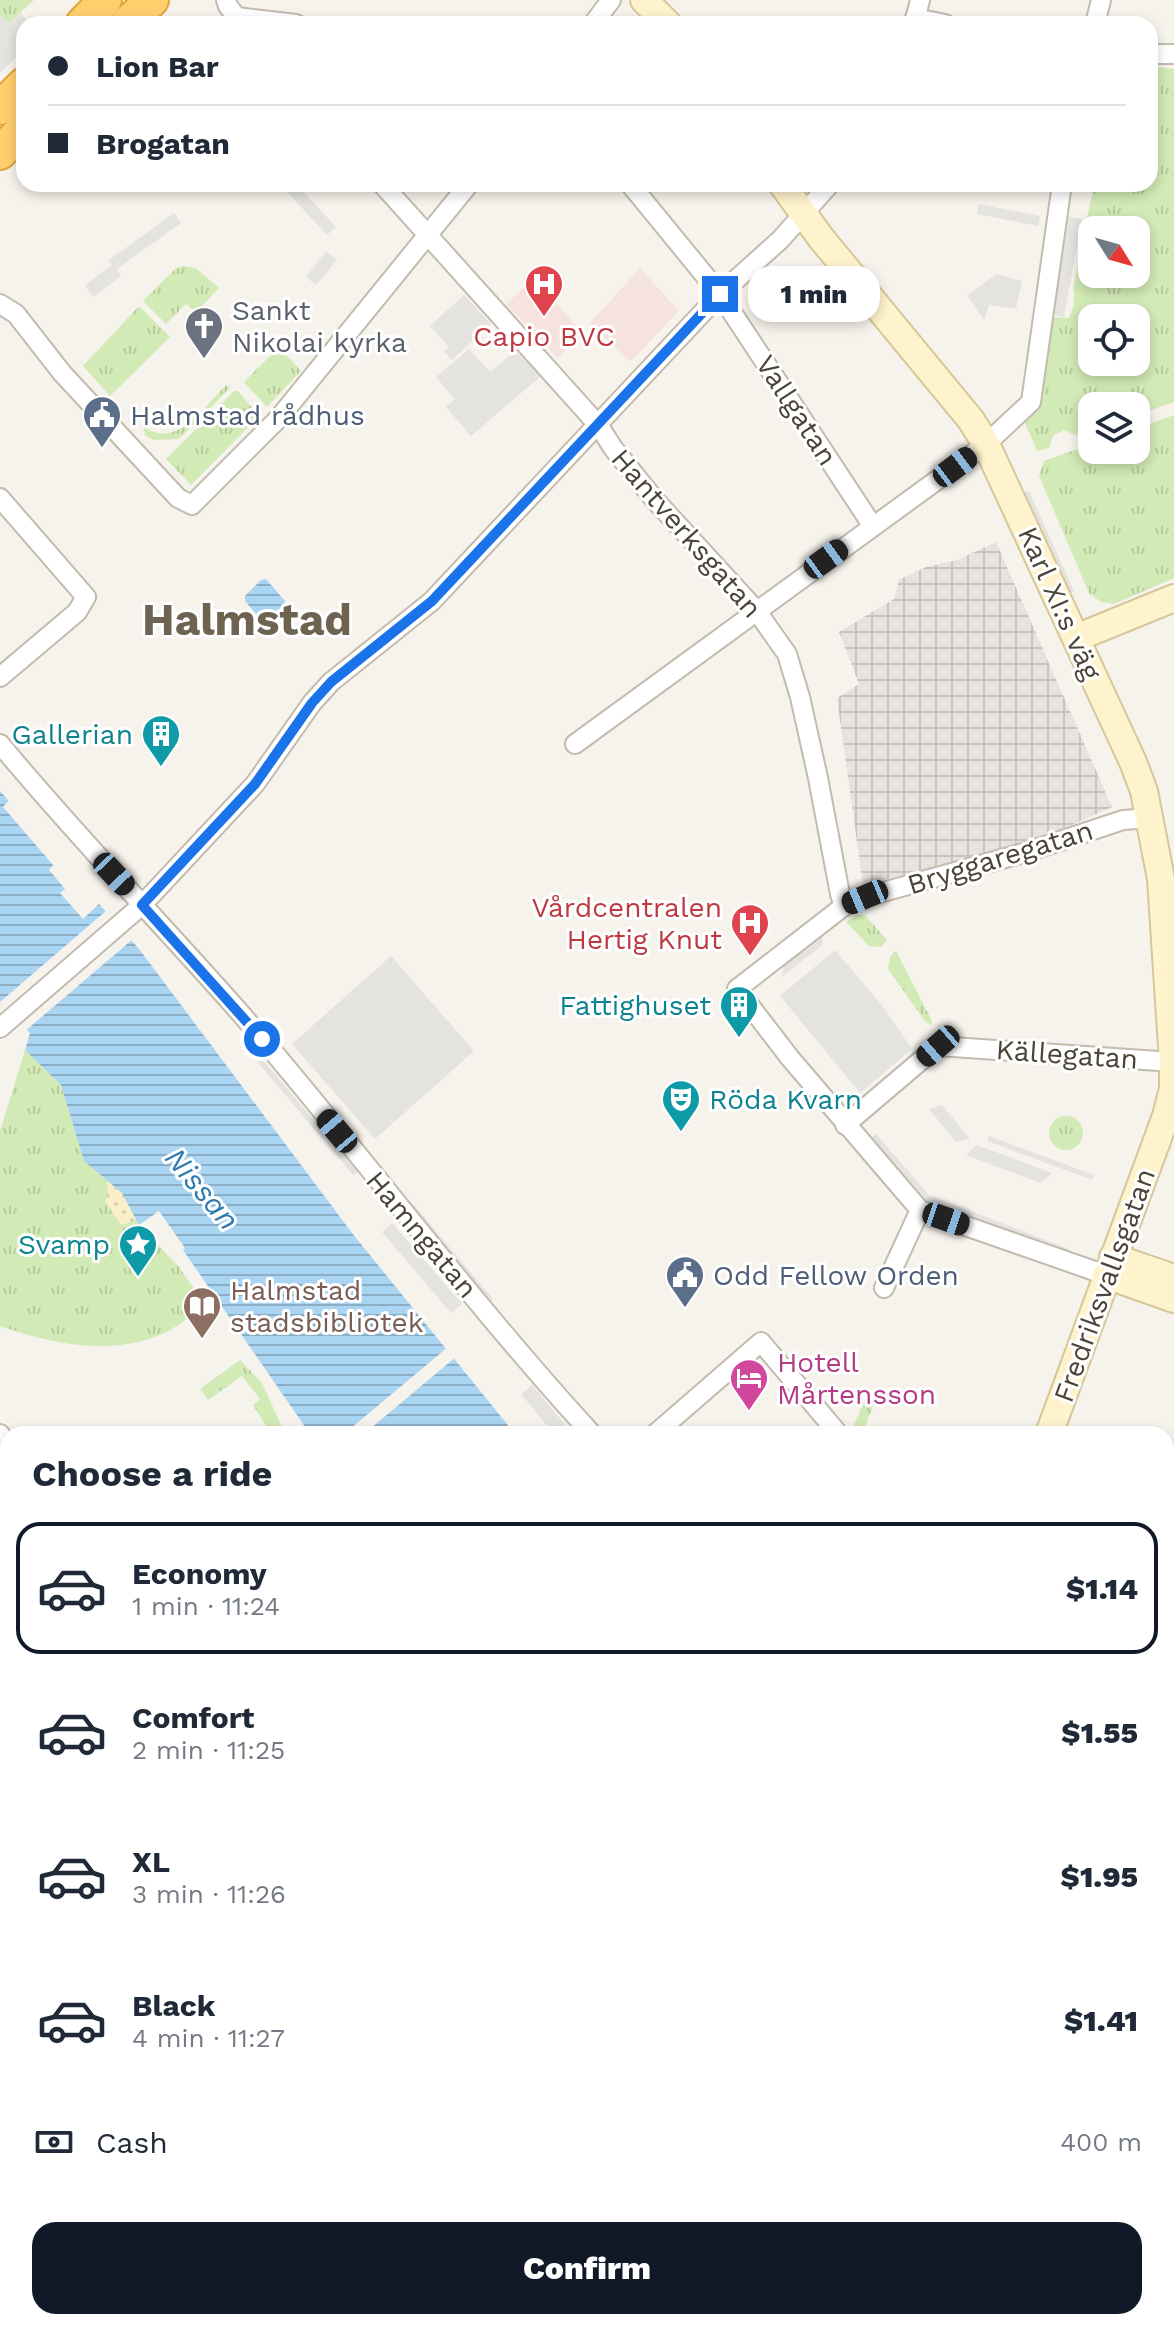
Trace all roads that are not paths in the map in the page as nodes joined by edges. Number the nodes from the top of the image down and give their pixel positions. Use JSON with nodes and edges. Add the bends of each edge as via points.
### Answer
{"nodes":[{"id":1,"x":105,"y":0,"type":"edge"},
{"id":2,"x":152,"y":0,"type":"edge"},
{"id":3,"x":644,"y":0,"type":"edge"},
{"id":4,"x":90,"y":16,"type":"edge"},
{"id":5,"x":135,"y":16,"type":"edge"},
{"id":6,"x":660,"y":16,"type":"edge"},
{"id":7,"x":16,"y":92,"type":"edge"},
{"id":8,"x":0,"y":108,"type":"edge"},
{"id":9,"x":16,"y":136,"type":"edge"},
{"id":10,"x":0,"y":153,"type":"edge"},
{"id":11,"x":389,"y":192,"type":"edge"},
{"id":12,"x":462,"y":192,"type":"edge"},
{"id":13,"x":637,"y":192,"type":"edge"},
{"id":14,"x":788,"y":192,"type":"edge"},
{"id":15,"x":823,"y":192,"type":"edge"},
{"id":16,"x":1061,"y":192,"type":"edge"},
{"id":17,"x":804,"y":215,"type":"junction"},
{"id":18,"x":427,"y":235,"type":"junction"},
{"id":19,"x":720,"y":294,"type":"junction"},
{"id":20,"x":0,"y":304,"type":"edge"},
{"id":21,"x":599,"y":426,"type":"junction"},
{"id":22,"x":986,"y":444,"type":"junction"},
{"id":23,"x":0,"y":498,"type":"edge"},
{"id":24,"x":872,"y":525,"type":"junction"},
{"id":25,"x":1174,"y":598,"type":"edge"},
{"id":26,"x":756,"y":610,"type":"junction"},
{"id":27,"x":1076,"y":638,"type":"junction"},
{"id":28,"x":0,"y":677,"type":"edge"},
{"id":29,"x":0,"y":744,"type":"edge"},
{"id":30,"x":575,"y":744,"type":"dead end"},
{"id":31,"x":1150,"y":818,"type":"junction"},
{"id":32,"x":1168,"y":878,"type":"edge"},
{"id":33,"x":142,"y":905,"type":"junction"},
{"id":34,"x":844,"y":906,"type":"junction"},
{"id":35,"x":6,"y":1022,"type":"edge"},
{"id":36,"x":1173,"y":1062,"type":"edge"},
{"id":37,"x":1173,"y":1090,"type":"edge"},
{"id":38,"x":845,"y":1125,"type":"junction"},
{"id":39,"x":920,"y":1210,"type":"junction"},
{"id":40,"x":1110,"y":1266,"type":"junction"},
{"id":41,"x":1174,"y":1278,"type":"edge"},
{"id":42,"x":884,"y":1288,"type":"dead end"},
{"id":43,"x":1174,"y":1299,"type":"edge"},
{"id":44,"x":585,"y":1426,"type":"edge"},
{"id":45,"x":664,"y":1426,"type":"edge"},
{"id":46,"x":831,"y":1426,"type":"edge"},
{"id":47,"x":1052,"y":1426,"type":"edge"}],
"edges":[{"from":1,"to":4,"type":"highway"},
{"from":2,"to":5,"type":"highway"},
{"from":3,"to":6,"type":"street"},
{"from":7,"to":8,"type":"highway"},
{"from":9,"to":10,"type":"highway"},
{"from":11,"to":18,"type":"street","name":"Hantverksgatan"},
{"from":12,"to":18,"type":"street"},
{"from":13,"to":19,"type":"street","name":"Vallgatan"},
{"from":14,"to":17,"type":"street","name":"Karl XI:s väg"},
{"from":15,"to":17,"type":"street"},
{"from":16,"to":22,"type":"street","via":[[1031,402]]},
{"from":17,"to":19,"type":"street"},
{"from":17,"to":22,"type":"street","name":"Karl XI:s väg"},
{"from":18,"to":20,"type":"street","via":[[279,418],[192,505],[62,373],[16,314]]},
{"from":18,"to":21,"type":"street","name":"Hantverksgatan"},
{"from":19,"to":21,"type":"street"},
{"from":19,"to":24,"type":"street","name":"Vallgatan"},
{"from":21,"to":26,"type":"street","name":"Hantverksgatan","via":[[654,499]]},
{"from":21,"to":33,"type":"street","via":[[432,601],[331,682],[255,784]]},
{"from":22,"to":24,"type":"street"},
{"from":22,"to":27,"type":"street","name":"Karl XI:s väg"},
{"from":23,"to":28,"type":"street","via":[[86,597],[77,612]]},
{"from":24,"to":26,"type":"street"},
{"from":25,"to":27,"type":"street"},
{"from":26,"to":30,"type":"street"},
{"from":26,"to":34,"type":"street","name":"Hantverksgatan","via":[[787,654],[800,697]]},
{"from":27,"to":31,"type":"street","name":"Karl XI:s väg","via":[[1133,762]]},
{"from":29,"to":33,"type":"street","name":"Hamngatan"},
{"from":31,"to":32,"type":"street","name":"Karl XI:s väg"},
{"from":31,"to":34,"type":"street","name":"Bryggaregatan","via":[[1123,820]]},
{"from":32,"to":36,"type":"street","name":"Karl XI:s väg"},
{"from":33,"to":35,"type":"street"},
{"from":33,"to":44,"type":"street","name":"Hamngatan","via":[[243,1017]]},
{"from":34,"to":38,"type":"street","name":"Bryggaregatan","via":[[737,989]]},
{"from":36,"to":37,"type":"street","name":"Karl XI:s väg"},
{"from":36,"to":38,"type":"street","name":"Källegatan","via":[[938,1046]]},
{"from":37,"to":40,"type":"street","name":"Fredriksvallsgatan"},
{"from":38,"to":39,"type":"street"},
{"from":39,"to":40,"type":"street"},
{"from":39,"to":42,"type":"street"},
{"from":40,"to":41,"type":"street"},
{"from":40,"to":43,"type":"street"},
{"from":40,"to":47,"type":"street","name":"Fredriksvallsgatan"},
{"from":45,"to":46,"type":"street","via":[[761,1342]]}]}
